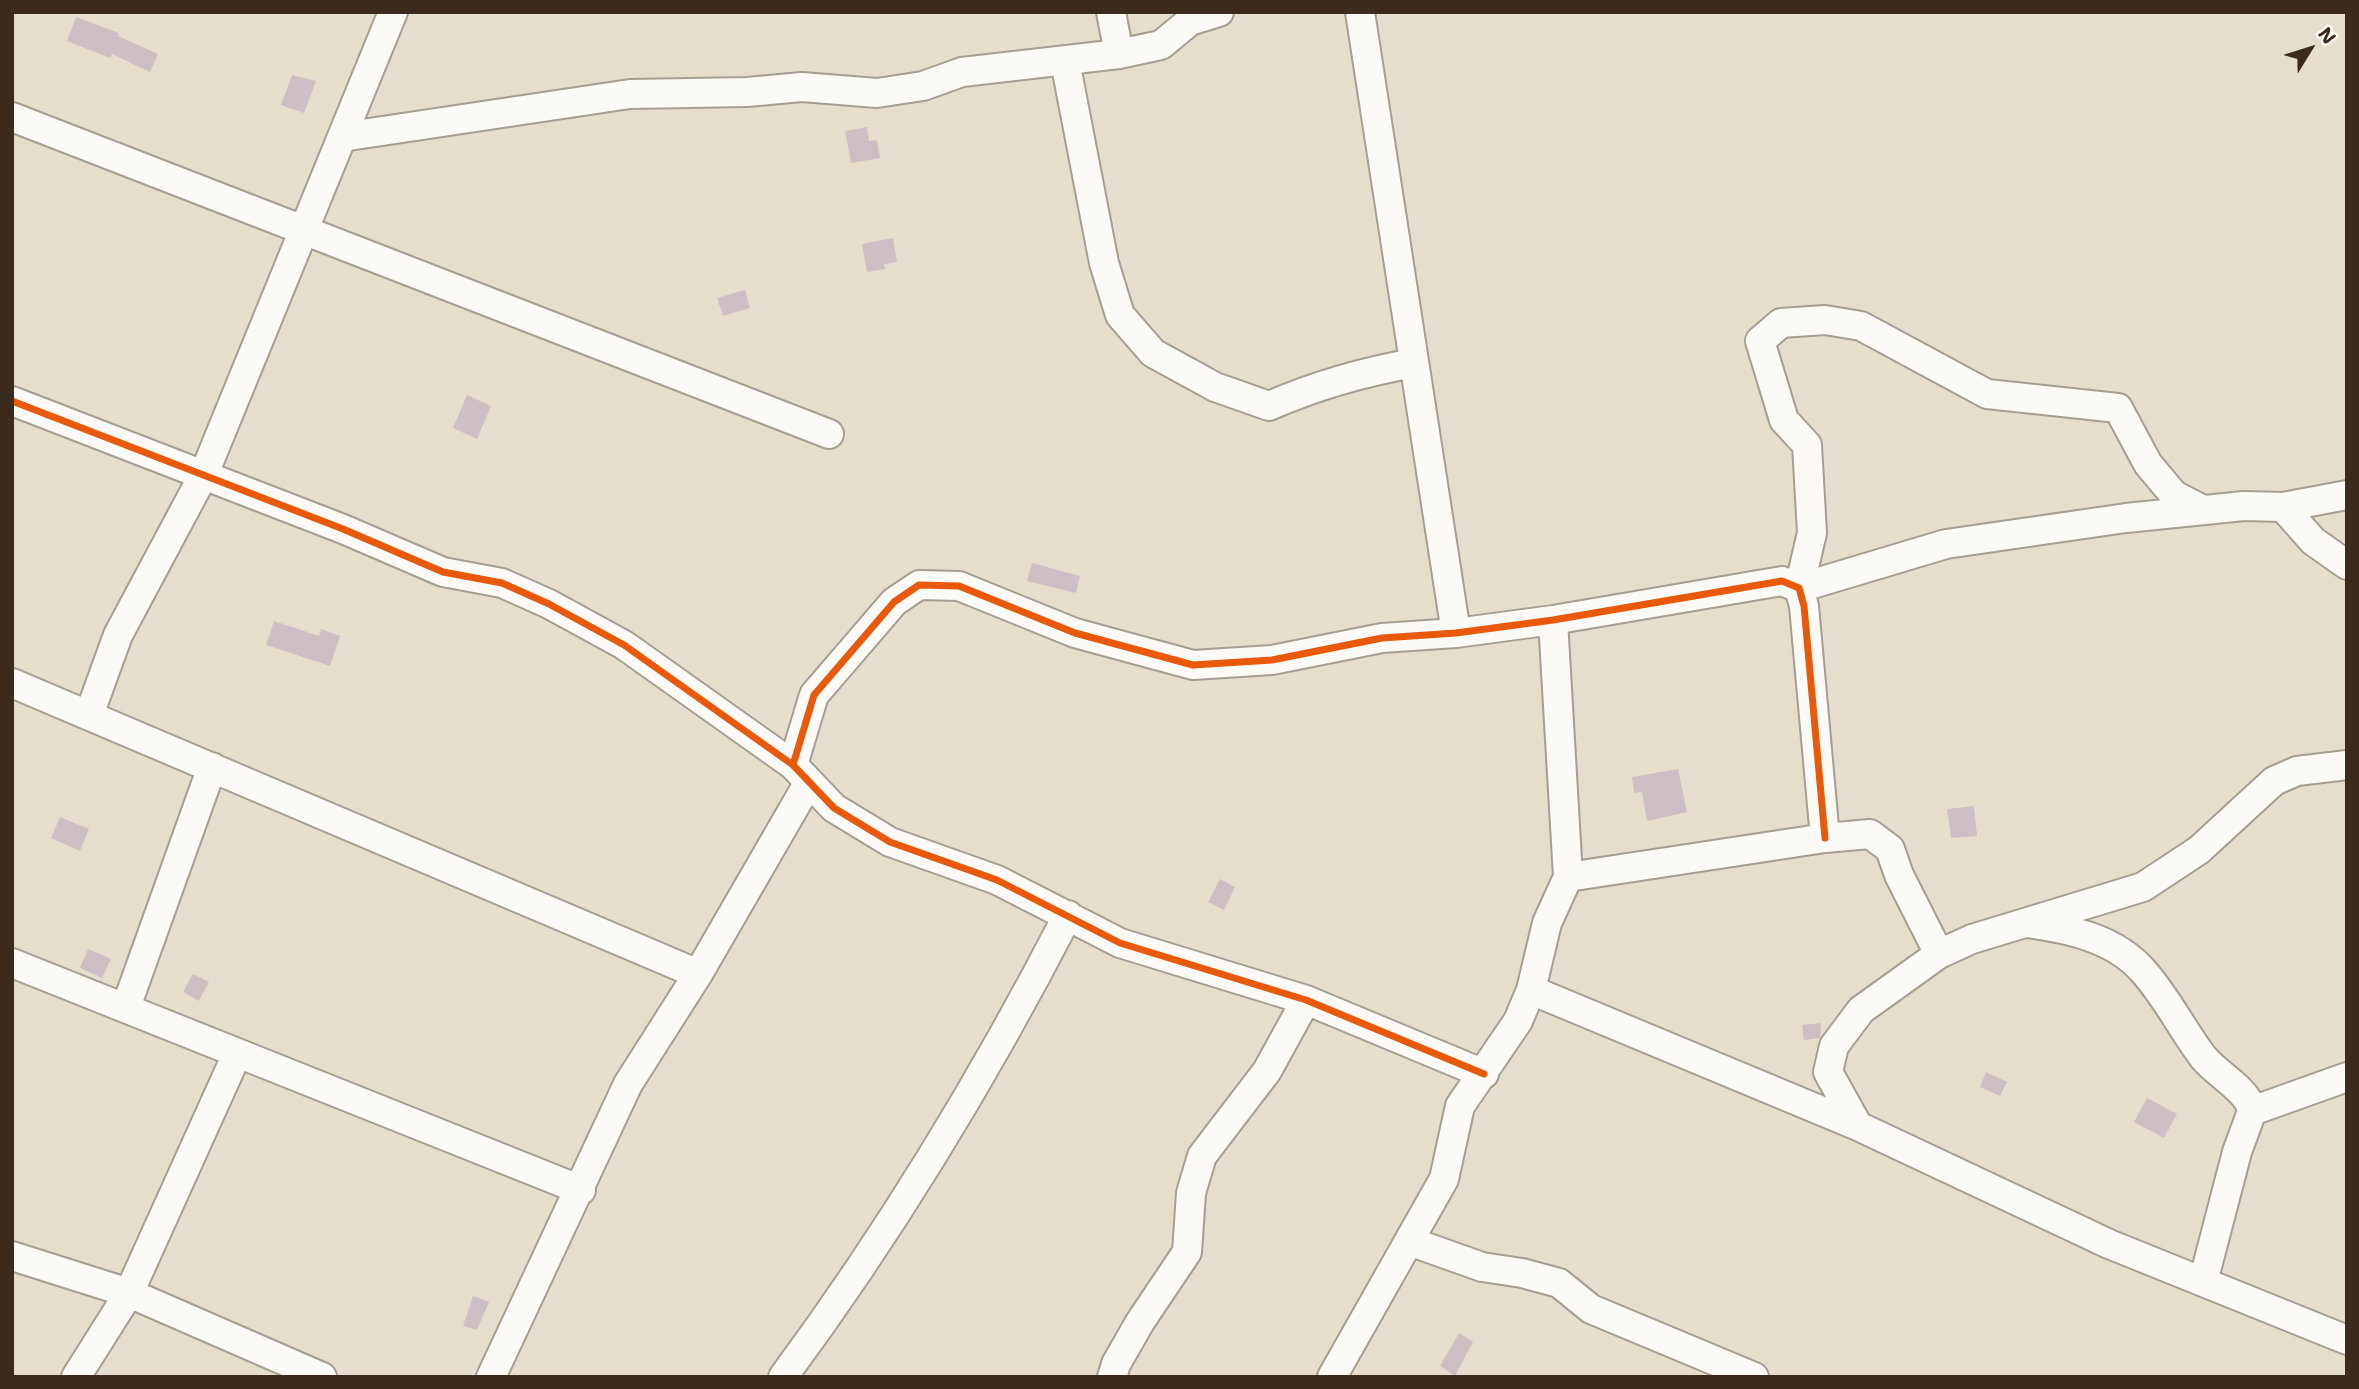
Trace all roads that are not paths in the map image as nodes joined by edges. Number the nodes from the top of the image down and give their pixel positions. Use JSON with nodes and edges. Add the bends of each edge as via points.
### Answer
{"nodes":[{"id":1,"x":393,"y":12,"type":"edge"},
{"id":2,"x":1111,"y":12,"type":"edge"},
{"id":3,"x":1219,"y":12,"type":"edge"},
{"id":4,"x":1360,"y":12,"type":"edge"},
{"id":5,"x":1119,"y":54,"type":"junction"},
{"id":6,"x":1065,"y":61,"type":"junction"},
{"id":7,"x":12,"y":117,"type":"edge"},
{"id":8,"x":342,"y":137,"type":"junction"},
{"id":9,"x":305,"y":229,"type":"junction"},
{"id":10,"x":1414,"y":363,"type":"junction"},
{"id":11,"x":12,"y":401,"type":"edge"},
{"id":12,"x":829,"y":434,"type":"dead end"},
{"id":13,"x":204,"y":474,"type":"junction"},
{"id":14,"x":2347,"y":495,"type":"edge"},
{"id":15,"x":2283,"y":507,"type":"junction"},
{"id":16,"x":2203,"y":510,"type":"junction"},
{"id":17,"x":2347,"y":565,"type":"edge"},
{"id":18,"x":1799,"y":588,"type":"junction"},
{"id":19,"x":1553,"y":620,"type":"junction"},
{"id":20,"x":1456,"y":633,"type":"junction"},
{"id":21,"x":12,"y":683,"type":"edge"},
{"id":22,"x":89,"y":715,"type":"junction"},
{"id":23,"x":2347,"y":765,"type":"edge"},
{"id":24,"x":212,"y":767,"type":"junction"},
{"id":25,"x":801,"y":774,"type":"junction"},
{"id":26,"x":1825,"y":838,"type":"junction"},
{"id":27,"x":1568,"y":877,"type":"junction"},
{"id":28,"x":1068,"y":915,"type":"junction"},
{"id":29,"x":2024,"y":922,"type":"junction"},
{"id":30,"x":1939,"y":954,"type":"junction"},
{"id":31,"x":12,"y":963,"type":"edge"},
{"id":32,"x":698,"y":974,"type":"junction"},
{"id":33,"x":1531,"y":989,"type":"junction"},
{"id":34,"x":1306,"y":1000,"type":"junction"},
{"id":35,"x":126,"y":1007,"type":"junction"},
{"id":36,"x":237,"y":1054,"type":"junction"},
{"id":37,"x":1484,"y":1074,"type":"junction"},
{"id":38,"x":2347,"y":1077,"type":"edge"},
{"id":39,"x":2252,"y":1111,"type":"junction"},
{"id":40,"x":1858,"y":1126,"type":"junction"},
{"id":41,"x":580,"y":1190,"type":"junction"},
{"id":42,"x":1409,"y":1241,"type":"junction"},
{"id":43,"x":12,"y":1256,"type":"edge"},
{"id":44,"x":2203,"y":1282,"type":"junction"},
{"id":45,"x":129,"y":1293,"type":"junction"},
{"id":46,"x":2347,"y":1340,"type":"edge"},
{"id":47,"x":76,"y":1377,"type":"edge"},
{"id":48,"x":322,"y":1377,"type":"edge"},
{"id":49,"x":491,"y":1377,"type":"edge"},
{"id":50,"x":783,"y":1377,"type":"edge"},
{"id":51,"x":1112,"y":1377,"type":"edge"},
{"id":52,"x":1332,"y":1377,"type":"edge"},
{"id":53,"x":1754,"y":1377,"type":"edge"}],
"edges":[{"from":1,"to":8,"type":"street"},
{"from":2,"to":5,"type":"street"},
{"from":3,"to":5,"type":"street","via":[[1190,21],[1161,44]]},
{"from":4,"to":10,"type":"street"},
{"from":5,"to":6,"type":"street"},
{"from":6,"to":8,"type":"street","via":[[962,72],[923,86],[877,93],[802,87],[630,94]]},
{"from":6,"to":10,"type":"street","via":[[1104,263],[1120,315],[1153,353],[1216,387],[1269,406],[1362,372]]},
{"from":7,"to":9,"type":"street"},
{"from":8,"to":9,"type":"street"},
{"from":9,"to":12,"type":"street"},
{"from":9,"to":13,"type":"street"},
{"from":10,"to":20,"type":"street"},
{"from":11,"to":13,"type":"street"},
{"from":13,"to":22,"type":"street","via":[[118,635]]},
{"from":13,"to":25,"type":"street","via":[[443,572],[502,583],[549,604],[624,645]]},
{"from":14,"to":15,"type":"street"},
{"from":15,"to":16,"type":"street"},
{"from":15,"to":17,"type":"street","via":[[2313,541]]},
{"from":16,"to":18,"type":"street","via":[[1946,544]]},
{"from":16,"to":18,"type":"street","via":[[2174,495],[2148,464],[2118,408],[1987,394],[1861,326],[1825,320],[1781,323],[1760,341],[1784,420],[1807,445],[1812,533]]},
{"from":18,"to":19,"type":"street","via":[[1782,581]]},
{"from":18,"to":26,"type":"street"},
{"from":19,"to":20,"type":"street"},
{"from":19,"to":27,"type":"street"},
{"from":20,"to":25,"type":"street","via":[[1382,638],[1272,660],[1193,664],[1075,634],[958,586],[919,585],[894,603],[814,695]]},
{"from":21,"to":22,"type":"street"},
{"from":22,"to":24,"type":"street"},
{"from":23,"to":29,"type":"street","via":[[2297,771],[2274,781],[2199,849],[2144,887]]},
{"from":24,"to":32,"type":"street"},
{"from":24,"to":35,"type":"street"},
{"from":25,"to":28,"type":"street","via":[[834,808],[890,842],[997,880]]},
{"from":25,"to":32,"type":"street"},
{"from":26,"to":27,"type":"street"},
{"from":26,"to":30,"type":"street","via":[[1870,834],[1890,849]]},
{"from":27,"to":33,"type":"street","via":[[1547,923]]},
{"from":28,"to":34,"type":"street","via":[[1120,943]]},
{"from":28,"to":50,"type":"street","via":[[1010,1028],[949,1129],[845,1293]]},
{"from":29,"to":30,"type":"street"},
{"from":29,"to":39,"type":"street","via":[[2080,934],[2125,954],[2144,971],[2206,1060],[2245,1096]]},
{"from":30,"to":40,"type":"street","via":[[1861,1010],[1834,1046],[1828,1072]]},
{"from":31,"to":35,"type":"street"},
{"from":32,"to":41,"type":"street","via":[[628,1084]]},
{"from":33,"to":37,"type":"street","via":[[1506,1042]]},
{"from":33,"to":40,"type":"street"},
{"from":34,"to":37,"type":"street"},
{"from":34,"to":51,"type":"street","via":[[1267,1071],[1202,1156],[1191,1193],[1187,1252],[1140,1322]]},
{"from":35,"to":36,"type":"street"},
{"from":36,"to":41,"type":"street"},
{"from":36,"to":45,"type":"street"},
{"from":37,"to":42,"type":"street","via":[[1460,1106],[1444,1179]]},
{"from":38,"to":39,"type":"street"},
{"from":39,"to":44,"type":"street"},
{"from":40,"to":44,"type":"street","via":[[2109,1244]]},
{"from":41,"to":49,"type":"street"},
{"from":42,"to":52,"type":"street"},
{"from":42,"to":53,"type":"street","via":[[1482,1267],[1559,1283],[1591,1309]]},
{"from":43,"to":45,"type":"street"},
{"from":44,"to":46,"type":"street"},
{"from":45,"to":47,"type":"street"},
{"from":45,"to":48,"type":"street"}]}
